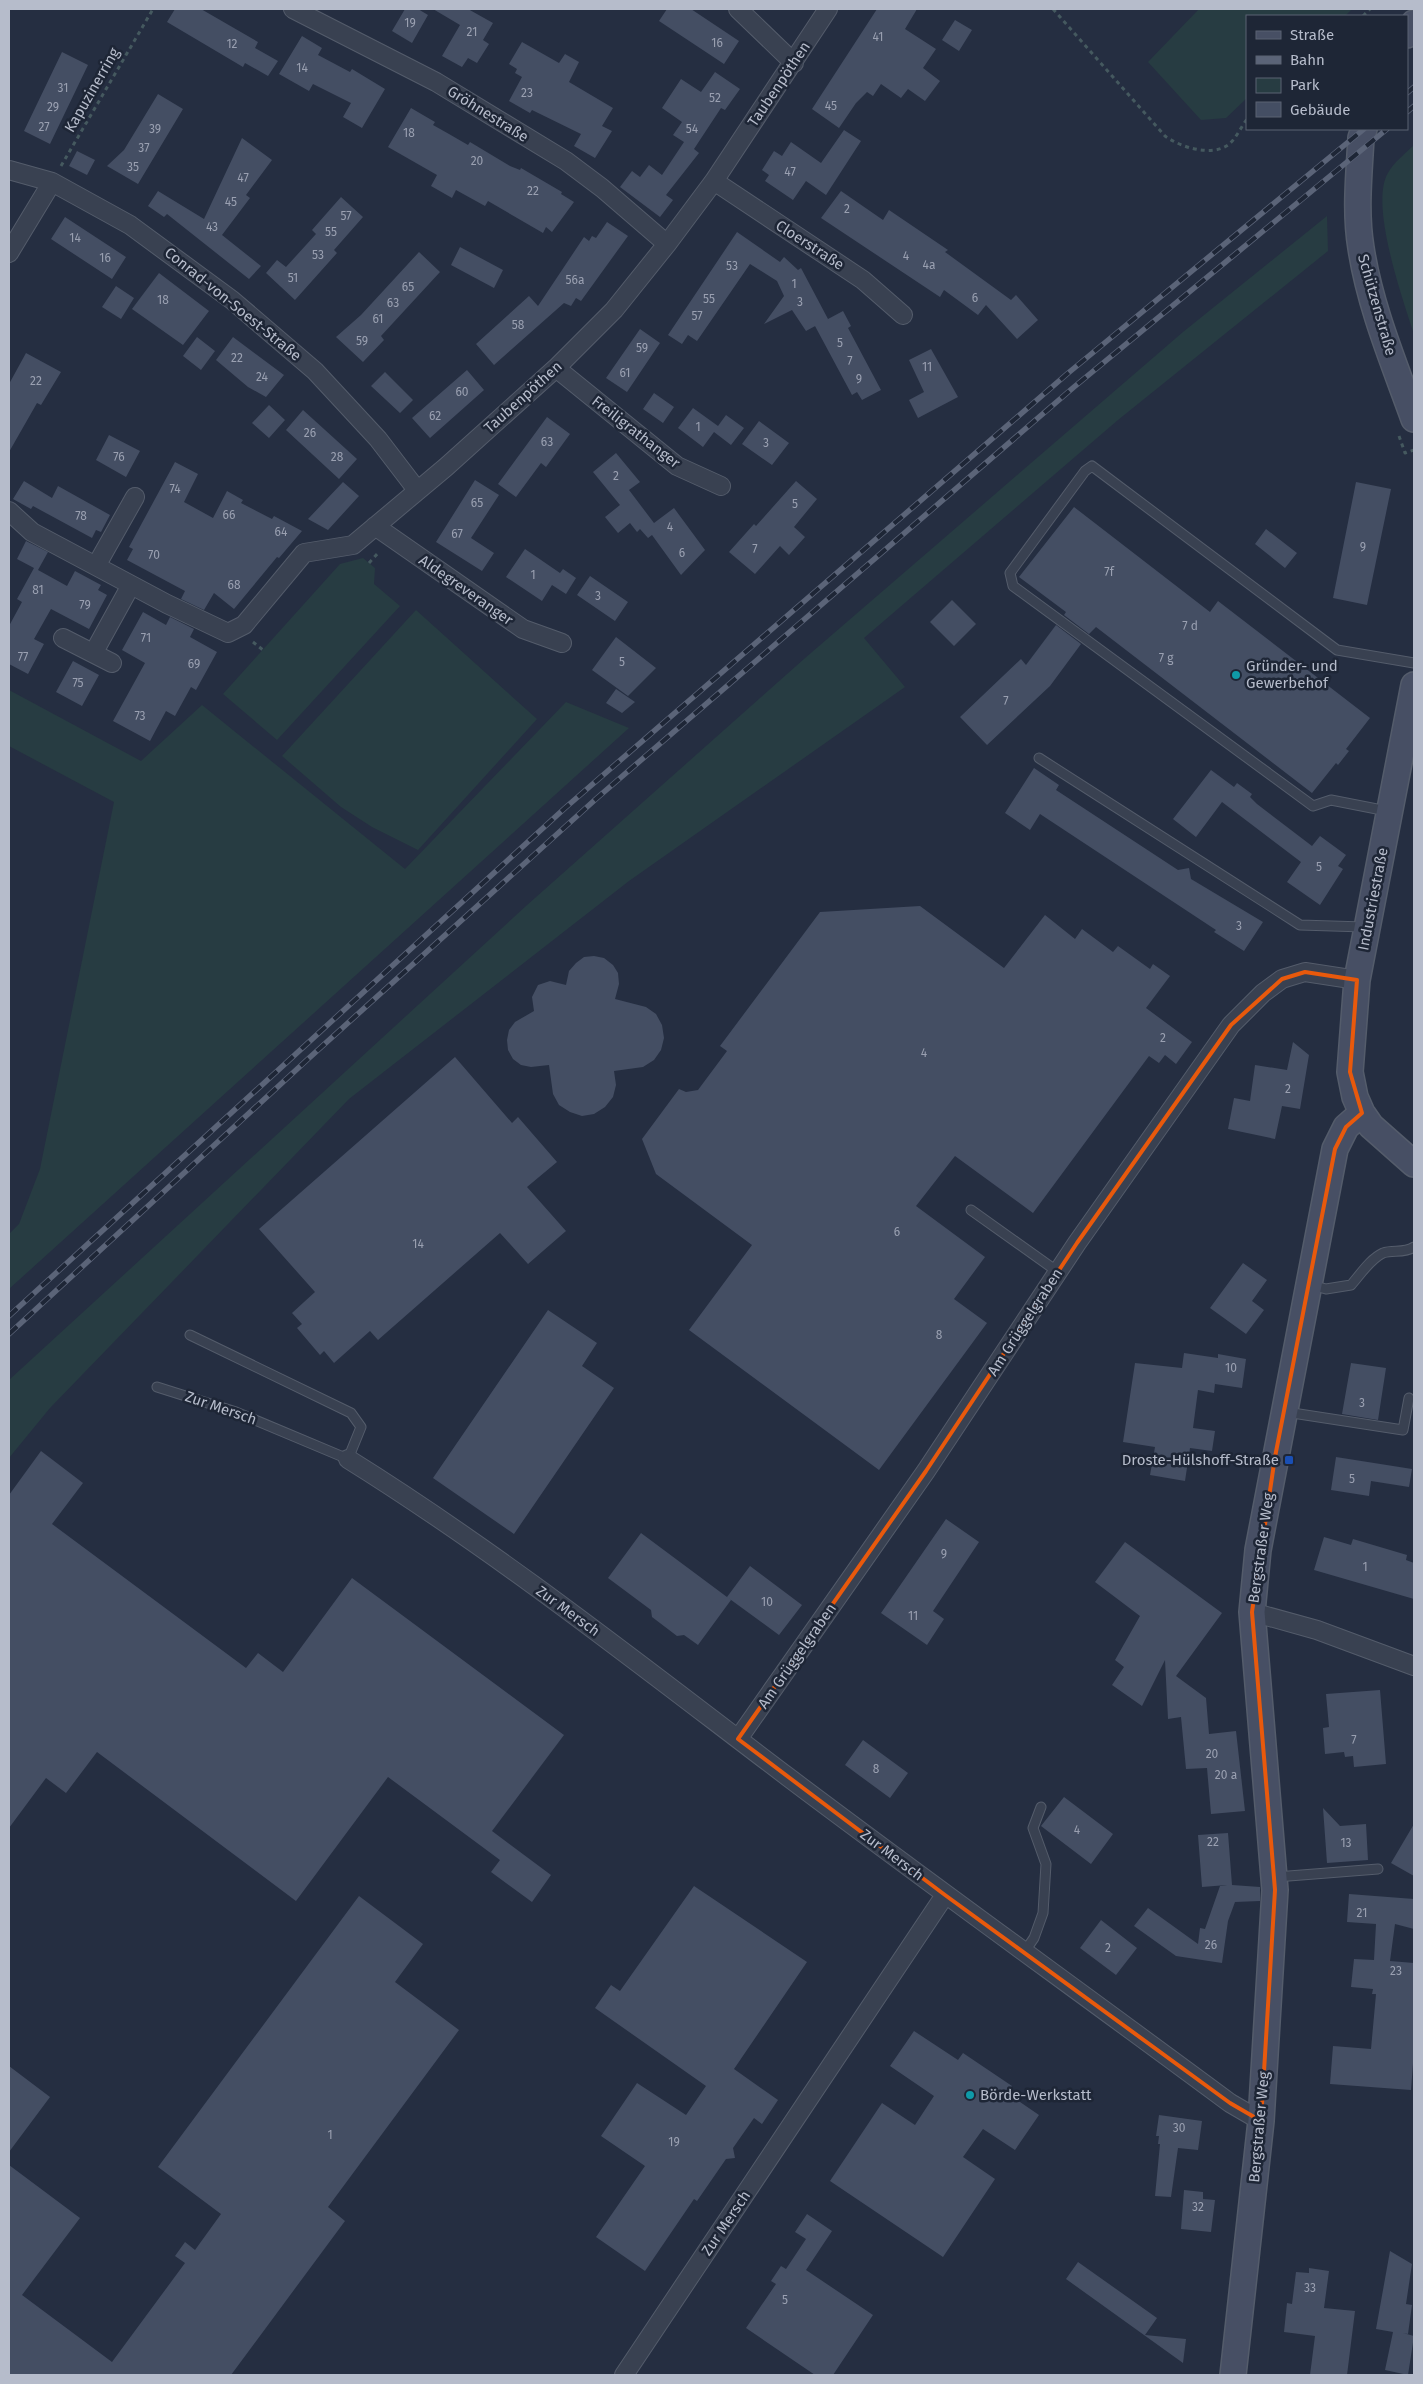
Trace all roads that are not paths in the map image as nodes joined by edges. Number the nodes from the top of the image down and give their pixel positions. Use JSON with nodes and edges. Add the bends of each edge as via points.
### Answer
{"nodes":[{"id":1,"x":293,"y":9,"type":"edge"},
{"id":2,"x":738,"y":9,"type":"edge"},
{"id":3,"x":828,"y":9,"type":"edge"},
{"id":4,"x":794,"y":63,"type":"junction"},
{"id":5,"x":1364,"y":130,"type":"edge"},
{"id":6,"x":9,"y":170,"type":"edge"},
{"id":7,"x":714,"y":181,"type":"junction"},
{"id":8,"x":52,"y":182,"type":"junction"},
{"id":9,"x":667,"y":244,"type":"junction"},
{"id":10,"x":9,"y":253,"type":"edge"},
{"id":11,"x":902,"y":314,"type":"dead end"},
{"id":12,"x":556,"y":368,"type":"junction"},
{"id":13,"x":1414,"y":418,"type":"edge"},
{"id":14,"x":721,"y":486,"type":"dead end"},
{"id":15,"x":417,"y":490,"type":"junction"},
{"id":16,"x":135,"y":497,"type":"dead end"},
{"id":17,"x":9,"y":511,"type":"edge"},
{"id":18,"x":375,"y":526,"type":"junction"},
{"id":19,"x":96,"y":566,"type":"junction"},
{"id":20,"x":132,"y":585,"type":"junction"},
{"id":21,"x":64,"y":638,"type":"dead end"},
{"id":22,"x":562,"y":643,"type":"dead end"},
{"id":23,"x":94,"y":652,"type":"junction"},
{"id":24,"x":112,"y":662,"type":"dead end"},
{"id":25,"x":1414,"y":663,"type":"edge"},
{"id":26,"x":1414,"y":685,"type":"edge"},
{"id":27,"x":1039,"y":758,"type":"dead end"},
{"id":28,"x":1407,"y":760,"type":"edge"},
{"id":29,"x":1390,"y":812,"type":"junction"},
{"id":30,"x":1367,"y":928,"type":"junction"},
{"id":31,"x":1357,"y":980,"type":"junction"},
{"id":32,"x":1362,"y":1113,"type":"junction"},
{"id":33,"x":1414,"y":1164,"type":"edge"},
{"id":34,"x":971,"y":1210,"type":"dead end"},
{"id":35,"x":1414,"y":1247,"type":"edge"},
{"id":36,"x":1058,"y":1272,"type":"junction"},
{"id":37,"x":1308,"y":1284,"type":"junction"},
{"id":38,"x":190,"y":1335,"type":"dead end"},
{"id":39,"x":157,"y":1387,"type":"dead end"},
{"id":40,"x":1409,"y":1398,"type":"dead end"},
{"id":41,"x":1284,"y":1412,"type":"junction"},
{"id":42,"x":348,"y":1459,"type":"junction"},
{"id":43,"x":1252,"y":1612,"type":"junction"},
{"id":44,"x":1414,"y":1666,"type":"edge"},
{"id":45,"x":738,"y":1739,"type":"junction"},
{"id":46,"x":1041,"y":1807,"type":"dead end"},
{"id":47,"x":1378,"y":1869,"type":"dead end"},
{"id":48,"x":1273,"y":1878,"type":"junction"},
{"id":49,"x":945,"y":1895,"type":"junction"},
{"id":50,"x":1025,"y":1951,"type":"junction"},
{"id":51,"x":1261,"y":2121,"type":"junction"},
{"id":52,"x":624,"y":2375,"type":"edge"},
{"id":53,"x":1233,"y":2375,"type":"edge"}],
"edges":[{"from":1,"to":9,"type":"street","name":"Gröhnestraße","via":[[436,82],[566,161]]},
{"from":2,"to":4,"type":"street"},
{"from":3,"to":4,"type":"street","name":"Taubenpöthen"},
{"from":4,"to":7,"type":"street","name":"Taubenpöthen"},
{"from":5,"to":13,"type":"street","name":"Schützenstraße","via":[[1357,207],[1360,248],[1375,305]]},
{"from":6,"to":8,"type":"street","name":"Conrad-von-Soest-Straße"},
{"from":7,"to":9,"type":"street","name":"Taubenpöthen"},
{"from":7,"to":11,"type":"street","name":"Cloerstraße","via":[[863,280]]},
{"from":8,"to":10,"type":"street"},
{"from":8,"to":15,"type":"street","name":"Conrad-von-Soest-Straße","via":[[130,224],[232,300],[316,371],[378,439]]},
{"from":9,"to":12,"type":"street","name":"Taubenpöthen","via":[[614,310]]},
{"from":12,"to":14,"type":"street","name":"Freiligrathanger","via":[[678,466]]},
{"from":12,"to":15,"type":"street","name":"Taubenpöthen"},
{"from":15,"to":18,"type":"street","name":"Taubenpöthen"},
{"from":16,"to":19,"type":"street"},
{"from":17,"to":19,"type":"street","name":"Taubenpöthen","via":[[32,532]]},
{"from":18,"to":20,"type":"street","name":"Taubenpöthen","via":[[352,545],[304,553],[244,625],[228,633]]},
{"from":18,"to":22,"type":"street","name":"Aldegreveranger","via":[[523,629]]},
{"from":19,"to":20,"type":"street","name":"Taubenpöthen"},
{"from":20,"to":23,"type":"street"},
{"from":21,"to":23,"type":"street"},
{"from":23,"to":24,"type":"street"},
{"from":25,"to":29,"type":"lane","via":[[1338,650],[1092,466],[1084,471],[1010,573],[1013,586],[1312,806],[1331,800]]},
{"from":26,"to":28,"type":"street","name":"Industriestraße"},
{"from":27,"to":30,"type":"lane","via":[[1300,924]]},
{"from":28,"to":29,"type":"street","name":"Industriestraße"},
{"from":29,"to":30,"type":"street","name":"Industriestraße"},
{"from":30,"to":31,"type":"street","name":"Industriestraße"},
{"from":31,"to":32,"type":"street","name":"Industriestraße","via":[[1350,1072]]},
{"from":31,"to":36,"type":"street","name":"Am Grüggelgraben","via":[[1304,972],[1282,979],[1231,1025]]},
{"from":32,"to":33,"type":"street","name":"Industriestraße","via":[[1371,1126]]},
{"from":32,"to":37,"type":"street","name":"Bergstraßer Weg","via":[[1346,1127],[1335,1149]]},
{"from":34,"to":36,"type":"lane"},
{"from":35,"to":37,"type":"lane","via":[[1406,1252],[1384,1252],[1351,1285],[1326,1289]]},
{"from":36,"to":45,"type":"street","name":"Am Grüggelgraben","via":[[926,1471]]},
{"from":37,"to":41,"type":"street","name":"Bergstraßer Weg"},
{"from":38,"to":42,"type":"lane","via":[[351,1413],[361,1427]]},
{"from":39,"to":42,"type":"lane","name":"Zur Mersch","via":[[236,1412]]},
{"from":40,"to":41,"type":"lane","via":[[1403,1430]]},
{"from":41,"to":43,"type":"street","name":"Bergstraßer Weg","via":[[1258,1550]]},
{"from":42,"to":45,"type":"street","name":"Zur Mersch","via":[[580,1618]]},
{"from":43,"to":44,"type":"street","via":[[1317,1630]]},
{"from":43,"to":48,"type":"street","name":"Bergstraßer Weg"},
{"from":45,"to":49,"type":"street","name":"Zur Mersch"},
{"from":46,"to":50,"type":"lane","via":[[1033,1828],[1046,1864],[1043,1913],[1034,1938]]},
{"from":47,"to":48,"type":"lane"},
{"from":48,"to":51,"type":"street","name":"Bergstraßer Weg"},
{"from":49,"to":50,"type":"street","name":"Zur Mersch"},
{"from":49,"to":52,"type":"street","name":"Zur Mersch"},
{"from":50,"to":51,"type":"street","name":"Zur Mersch","via":[[1230,2103]]},
{"from":51,"to":53,"type":"street","name":"Bergstraßer Weg"}]}
